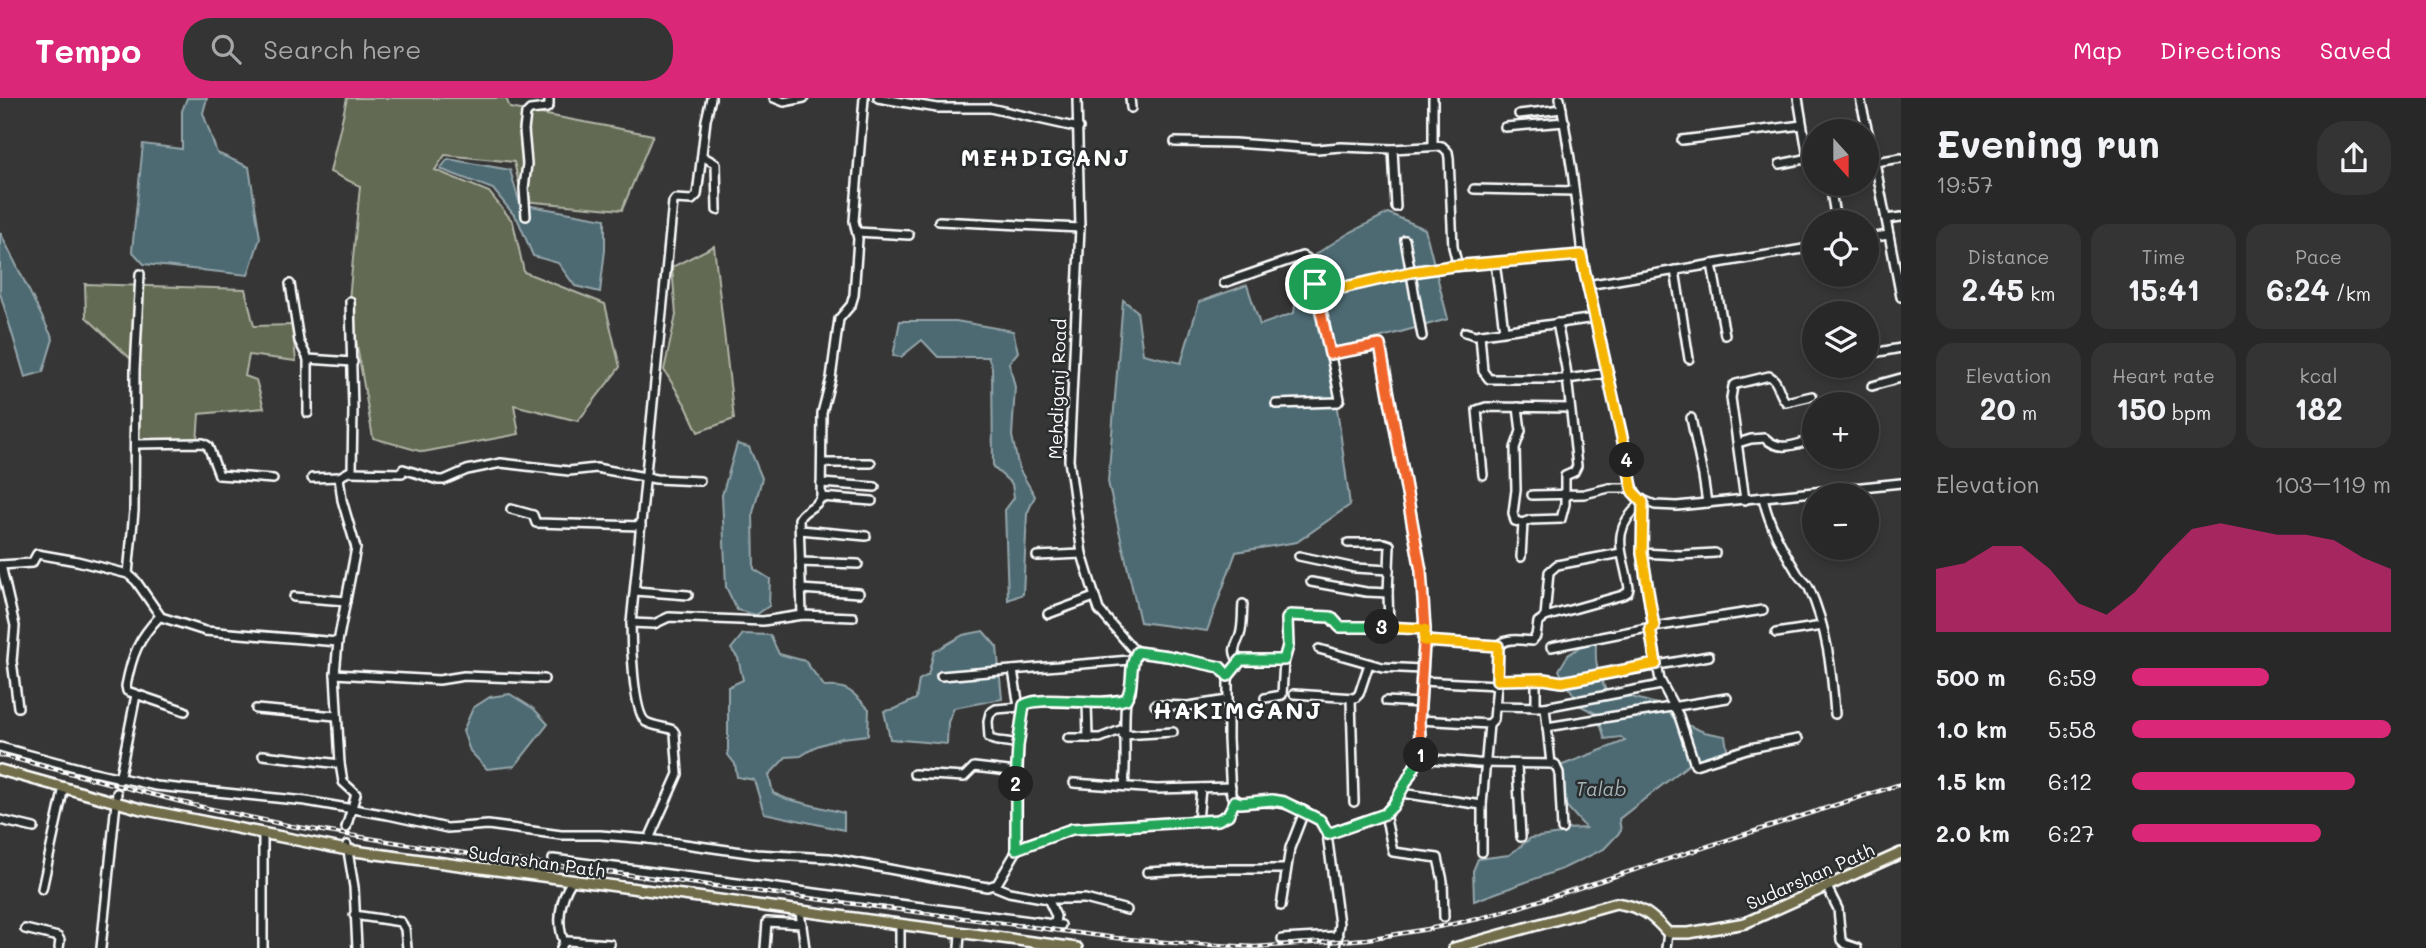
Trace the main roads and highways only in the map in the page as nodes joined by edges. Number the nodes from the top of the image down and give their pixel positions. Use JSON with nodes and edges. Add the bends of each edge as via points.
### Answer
{"nodes":[{"id":1,"x":0,"y":770,"type":"edge"},
{"id":2,"x":1901,"y":853,"type":"edge"},
{"id":3,"x":1077,"y":948,"type":"edge"},
{"id":4,"x":1454,"y":948,"type":"edge"}],
"edges":[{"from":1,"to":3,"type":"main road","name":"Sudarshan Path","via":[[263,835],[571,882]]},
{"from":2,"to":4,"type":"main road","name":"Sudarshan Path","via":[[1745,923],[1668,933],[1653,915],[1616,903]]}]}
